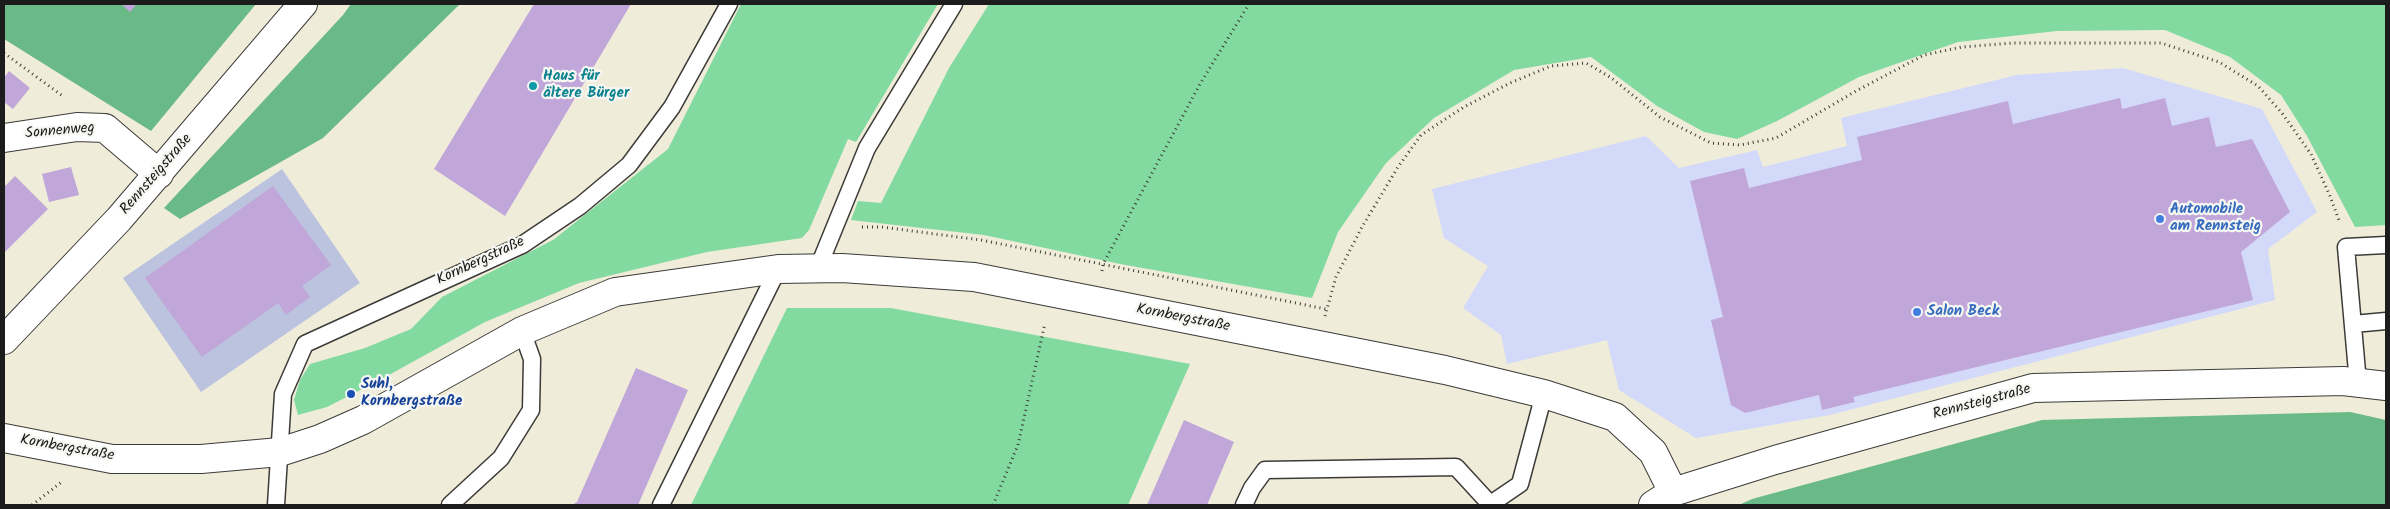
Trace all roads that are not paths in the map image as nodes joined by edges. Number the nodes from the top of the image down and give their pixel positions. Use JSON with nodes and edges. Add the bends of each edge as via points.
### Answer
{"nodes":[{"id":1,"x":303,"y":4,"type":"edge"},
{"id":2,"x":729,"y":4,"type":"edge"},
{"id":3,"x":954,"y":4,"type":"edge"},
{"id":4,"x":4,"y":138,"type":"edge"},
{"id":5,"x":159,"y":174,"type":"junction"},
{"id":6,"x":2386,"y":245,"type":"edge"},
{"id":7,"x":818,"y":268,"type":"junction"},
{"id":8,"x":778,"y":269,"type":"junction"},
{"id":9,"x":2386,"y":321,"type":"edge"},
{"id":10,"x":2353,"y":324,"type":"junction"},
{"id":11,"x":522,"y":331,"type":"junction"},
{"id":12,"x":4,"y":340,"type":"edge"},
{"id":13,"x":2358,"y":383,"type":"junction"},
{"id":14,"x":2386,"y":386,"type":"edge"},
{"id":15,"x":1544,"y":394,"type":"junction"},
{"id":16,"x":4,"y":438,"type":"edge"},
{"id":17,"x":280,"y":452,"type":"junction"},
{"id":18,"x":1663,"y":499,"type":"edge"},
{"id":19,"x":276,"y":505,"type":"edge"},
{"id":20,"x":450,"y":505,"type":"edge"},
{"id":21,"x":661,"y":505,"type":"edge"},
{"id":22,"x":1244,"y":505,"type":"edge"},
{"id":23,"x":1489,"y":505,"type":"edge"}],
"edges":[{"from":1,"to":5,"type":"street","name":"Rennsteigstraße"},
{"from":2,"to":17,"type":"lane","name":"Kornbergstraße","via":[[672,107],[629,165],[580,206],[522,245],[305,344],[282,394]]},
{"from":3,"to":7,"type":"lane","via":[[867,148]]},
{"from":4,"to":5,"type":"street","name":"Sonnenweg","via":[[77,127],[105,128]]},
{"from":5,"to":12,"type":"street","name":"Rennsteigstraße"},
{"from":6,"to":10,"type":"lane","via":[[2346,247]]},
{"from":7,"to":8,"type":"street","name":"Kornbergstraße"},
{"from":7,"to":15,"type":"street","name":"Kornbergstraße","via":[[974,277],[1445,370]]},
{"from":8,"to":11,"type":"street","name":"Kornbergstraße","via":[[615,292]]},
{"from":8,"to":21,"type":"lane"},
{"from":9,"to":10,"type":"lane"},
{"from":10,"to":13,"type":"lane"},
{"from":11,"to":17,"type":"street","name":"Kornbergstraße","via":[[363,420]]},
{"from":11,"to":20,"type":"lane","via":[[532,359],[531,410],[501,458]]},
{"from":13,"to":14,"type":"street","name":"Rennsteigstraße"},
{"from":13,"to":18,"type":"street","name":"Rennsteigstraße","via":[[2033,388],[1774,460]]},
{"from":15,"to":18,"type":"street","name":"Kornbergstraße","via":[[1614,417],[1653,452]]},
{"from":15,"to":23,"type":"lane","via":[[1520,484]]},
{"from":16,"to":17,"type":"street","name":"Kornbergstraße","via":[[112,458],[200,459]]},
{"from":17,"to":19,"type":"lane"},
{"from":22,"to":23,"type":"lane","via":[[1265,470],[1456,467]]}]}
